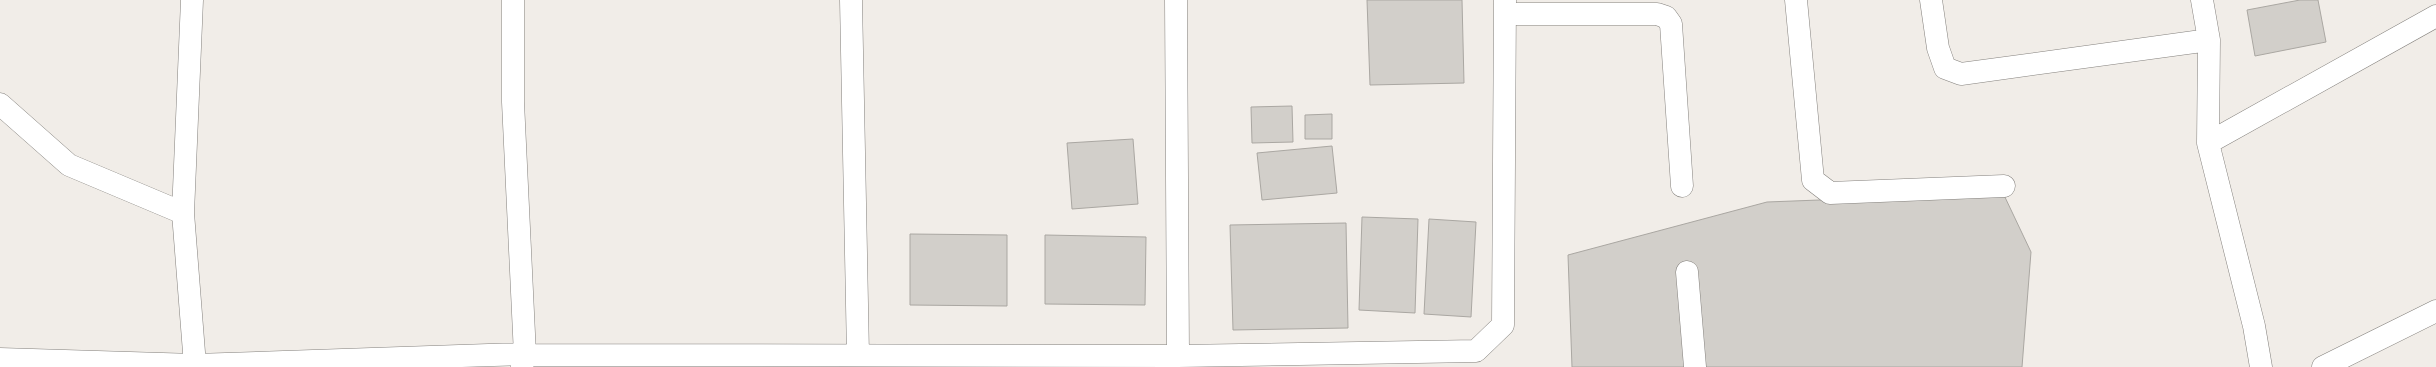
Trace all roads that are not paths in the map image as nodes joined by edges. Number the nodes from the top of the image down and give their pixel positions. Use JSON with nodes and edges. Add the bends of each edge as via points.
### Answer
{"nodes":[{"id":1,"x":192,"y":0,"type":"edge"},
{"id":2,"x":513,"y":0,"type":"edge"},
{"id":3,"x":851,"y":0,"type":"edge"},
{"id":4,"x":1176,"y":0,"type":"edge"},
{"id":5,"x":1796,"y":0,"type":"edge"},
{"id":6,"x":1930,"y":0,"type":"edge"},
{"id":7,"x":2202,"y":0,"type":"edge"},
{"id":8,"x":1505,"y":7,"type":"edge"},
{"id":9,"x":2436,"y":16,"type":"edge"},
{"id":10,"x":2209,"y":40,"type":"junction"},
{"id":11,"x":0,"y":104,"type":"edge"},
{"id":12,"x":2208,"y":143,"type":"junction"},
{"id":13,"x":1682,"y":186,"type":"dead end"},
{"id":14,"x":2004,"y":186,"type":"dead end"},
{"id":15,"x":183,"y":213,"type":"junction"},
{"id":16,"x":1687,"y":272,"type":"dead end"},
{"id":17,"x":2436,"y":311,"type":"edge"},
{"id":18,"x":858,"y":355,"type":"junction"},
{"id":19,"x":1178,"y":356,"type":"junction"},
{"id":20,"x":0,"y":359,"type":"edge"},
{"id":21,"x":524,"y":361,"type":"edge"},
{"id":22,"x":195,"y":366,"type":"junction"},
{"id":23,"x":1696,"y":367,"type":"edge"},
{"id":24,"x":2261,"y":367,"type":"edge"},
{"id":25,"x":2323,"y":367,"type":"edge"}],
"edges":[{"from":1,"to":15,"type":"street"},
{"from":2,"to":21,"type":"street","via":[[513,102]]},
{"from":3,"to":18,"type":"street"},
{"from":4,"to":19,"type":"street"},
{"from":5,"to":14,"type":"street","via":[[1813,180],[1817,184],[1830,193]]},
{"from":6,"to":10,"type":"street","via":[[1938,48],[1945,68],[1961,74]]},
{"from":7,"to":10,"type":"street"},
{"from":8,"to":13,"type":"street","via":[[1656,14],[1666,17],[1671,24]]},
{"from":8,"to":19,"type":"street","via":[[1503,325],[1491,338],[1476,351]]},
{"from":9,"to":12,"type":"street"},
{"from":10,"to":12,"type":"street"},
{"from":11,"to":15,"type":"street","via":[[69,165]]},
{"from":12,"to":24,"type":"street","via":[[2254,326]]},
{"from":15,"to":22,"type":"street"},
{"from":16,"to":23,"type":"street"},
{"from":17,"to":25,"type":"street"},
{"from":18,"to":19,"type":"street"},
{"from":18,"to":21,"type":"street"},
{"from":20,"to":22,"type":"street"},
{"from":21,"to":22,"type":"street"}]}
